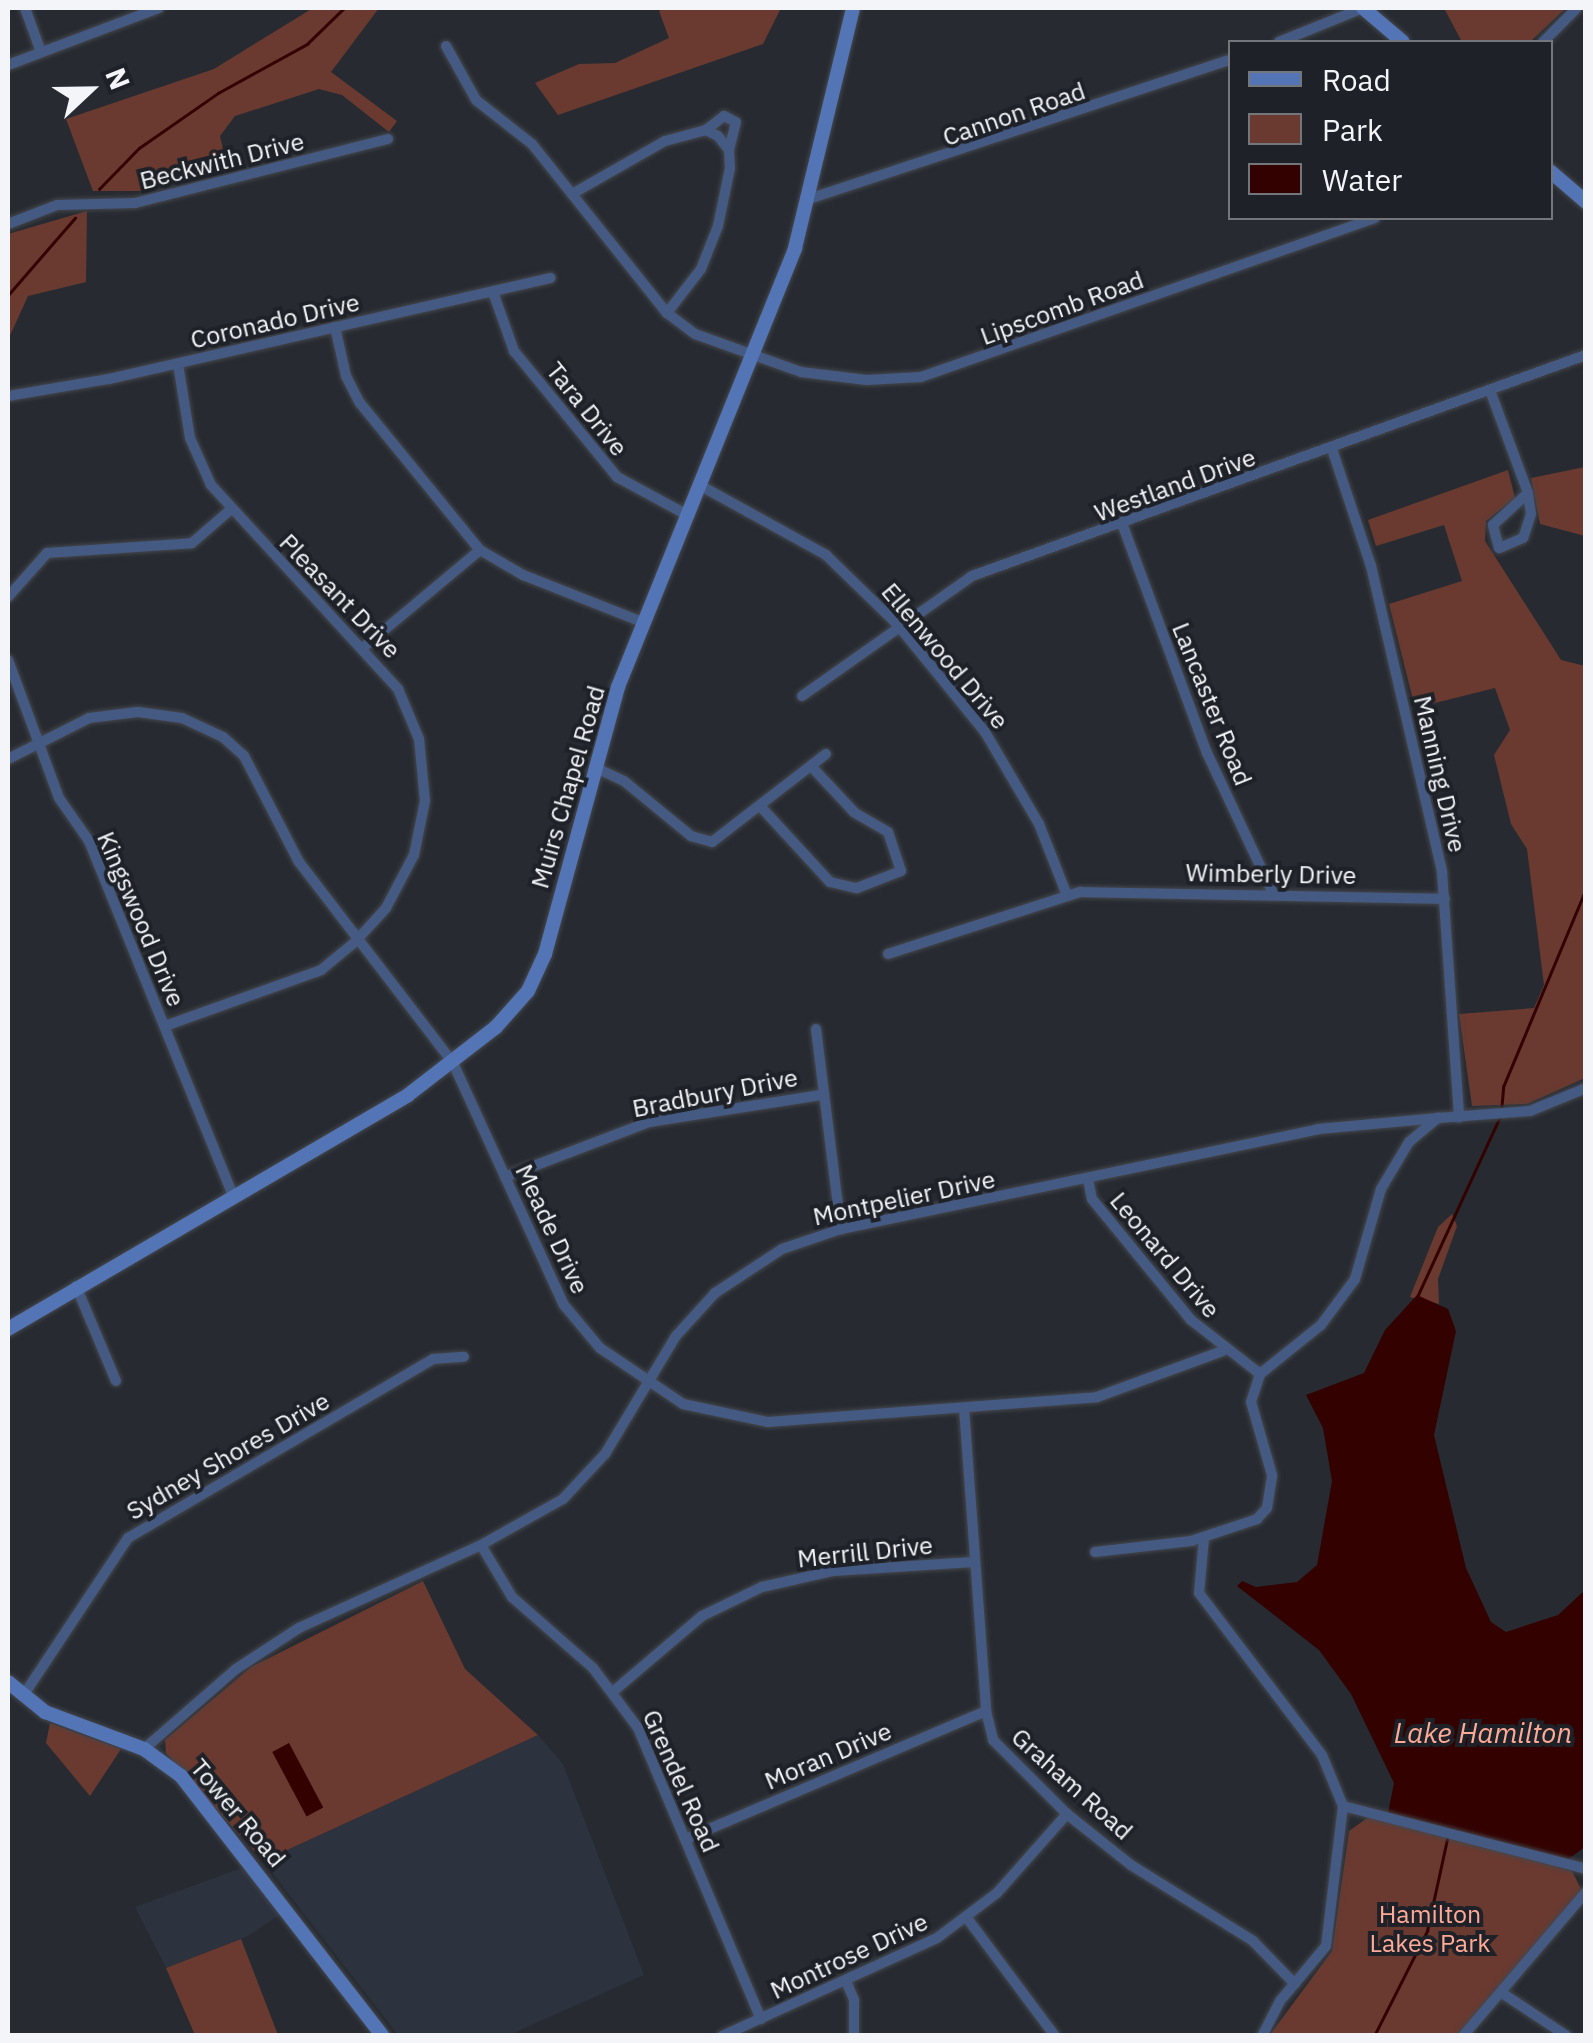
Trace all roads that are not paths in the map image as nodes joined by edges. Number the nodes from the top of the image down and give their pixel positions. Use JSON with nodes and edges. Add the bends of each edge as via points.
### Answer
{"nodes":[{"id":1,"x":25,"y":8,"type":"edge"},
{"id":2,"x":159,"y":8,"type":"edge"},
{"id":3,"x":854,"y":8,"type":"edge"},
{"id":4,"x":1363,"y":8,"type":"edge"},
{"id":5,"x":1577,"y":8,"type":"edge"},
{"id":6,"x":1284,"y":40,"type":"edge"},
{"id":7,"x":1401,"y":40,"type":"edge"},
{"id":8,"x":1545,"y":40,"type":"edge"},
{"id":9,"x":446,"y":46,"type":"dead end"},
{"id":10,"x":41,"y":52,"type":"junction"},
{"id":11,"x":1228,"y":61,"type":"edge"},
{"id":12,"x":8,"y":65,"type":"edge"},
{"id":13,"x":706,"y":130,"type":"junction"},
{"id":14,"x":388,"y":140,"type":"dead end"},
{"id":15,"x":729,"y":150,"type":"junction"},
{"id":16,"x":1553,"y":174,"type":"edge"},
{"id":17,"x":572,"y":194,"type":"junction"},
{"id":18,"x":809,"y":199,"type":"junction"},
{"id":19,"x":1586,"y":202,"type":"edge"},
{"id":20,"x":1369,"y":220,"type":"edge"},
{"id":21,"x":8,"y":224,"type":"edge"},
{"id":22,"x":551,"y":278,"type":"dead end"},
{"id":23,"x":493,"y":292,"type":"junction"},
{"id":24,"x":667,"y":313,"type":"junction"},
{"id":25,"x":335,"y":327,"type":"junction"},
{"id":26,"x":1586,"y":355,"type":"edge"},
{"id":27,"x":756,"y":356,"type":"junction"},
{"id":28,"x":178,"y":364,"type":"junction"},
{"id":29,"x":1491,"y":393,"type":"junction"},
{"id":30,"x":8,"y":396,"type":"edge"},
{"id":31,"x":1332,"y":449,"type":"junction"},
{"id":32,"x":703,"y":487,"type":"junction"},
{"id":33,"x":1528,"y":494,"type":"junction"},
{"id":34,"x":229,"y":511,"type":"junction"},
{"id":35,"x":690,"y":516,"type":"junction"},
{"id":36,"x":1122,"y":526,"type":"junction"},
{"id":37,"x":480,"y":550,"type":"junction"},
{"id":38,"x":8,"y":597,"type":"edge"},
{"id":39,"x":645,"y":623,"type":"junction"},
{"id":40,"x":897,"y":624,"type":"junction"},
{"id":41,"x":364,"y":647,"type":"junction"},
{"id":42,"x":8,"y":660,"type":"edge"},
{"id":43,"x":802,"y":696,"type":"dead end"},
{"id":44,"x":35,"y":742,"type":"junction"},
{"id":45,"x":826,"y":754,"type":"dead end"},
{"id":46,"x":8,"y":759,"type":"edge"},
{"id":47,"x":811,"y":766,"type":"junction"},
{"id":48,"x":594,"y":767,"type":"junction"},
{"id":49,"x":761,"y":808,"type":"junction"},
{"id":50,"x":1273,"y":893,"type":"junction"},
{"id":51,"x":1066,"y":894,"type":"junction"},
{"id":52,"x":1445,"y":899,"type":"junction"},
{"id":53,"x":355,"y":942,"type":"junction"},
{"id":54,"x":888,"y":954,"type":"dead end"},
{"id":55,"x":164,"y":1026,"type":"junction"},
{"id":56,"x":816,"y":1029,"type":"dead end"},
{"id":57,"x":453,"y":1064,"type":"junction"},
{"id":58,"x":1586,"y":1088,"type":"edge"},
{"id":59,"x":821,"y":1094,"type":"junction"},
{"id":60,"x":1459,"y":1117,"type":"junction"},
{"id":61,"x":1438,"y":1118,"type":"junction"},
{"id":62,"x":505,"y":1177,"type":"junction"},
{"id":63,"x":1088,"y":1179,"type":"junction"},
{"id":64,"x":232,"y":1196,"type":"junction"},
{"id":65,"x":841,"y":1229,"type":"junction"},
{"id":66,"x":76,"y":1286,"type":"junction"},
{"id":67,"x":8,"y":1329,"type":"edge"},
{"id":68,"x":1223,"y":1351,"type":"junction"},
{"id":69,"x":464,"y":1357,"type":"dead end"},
{"id":70,"x":1260,"y":1374,"type":"junction"},
{"id":71,"x":116,"y":1381,"type":"dead end"},
{"id":72,"x":646,"y":1384,"type":"junction"},
{"id":73,"x":964,"y":1408,"type":"junction"},
{"id":74,"x":1204,"y":1538,"type":"junction"},
{"id":75,"x":481,"y":1545,"type":"junction"},
{"id":76,"x":1095,"y":1552,"type":"dead end"},
{"id":77,"x":974,"y":1562,"type":"junction"},
{"id":78,"x":8,"y":1682,"type":"edge"},
{"id":79,"x":615,"y":1690,"type":"junction"},
{"id":80,"x":23,"y":1696,"type":"junction"},
{"id":81,"x":986,"y":1711,"type":"junction"},
{"id":82,"x":144,"y":1750,"type":"junction"},
{"id":83,"x":1342,"y":1806,"type":"junction"},
{"id":84,"x":1068,"y":1814,"type":"junction"},
{"id":85,"x":686,"y":1839,"type":"junction"},
{"id":86,"x":1586,"y":1869,"type":"edge"},
{"id":87,"x":1586,"y":1892,"type":"edge"},
{"id":88,"x":967,"y":1918,"type":"junction"},
{"id":89,"x":846,"y":1981,"type":"junction"},
{"id":90,"x":1295,"y":1984,"type":"junction"},
{"id":91,"x":1502,"y":1993,"type":"junction"},
{"id":92,"x":760,"y":2019,"type":"junction"},
{"id":93,"x":382,"y":2036,"type":"edge"},
{"id":94,"x":722,"y":2036,"type":"edge"},
{"id":95,"x":854,"y":2036,"type":"edge"},
{"id":96,"x":1055,"y":2036,"type":"edge"},
{"id":97,"x":1262,"y":2036,"type":"edge"},
{"id":98,"x":1463,"y":2036,"type":"edge"},
{"id":99,"x":1567,"y":2036,"type":"edge"}],
"edges":[{"from":1,"to":10,"type":"street"},
{"from":2,"to":10,"type":"street"},
{"from":3,"to":18,"type":"main road","name":"Muirs Chapel Road"},
{"from":4,"to":6,"type":"street"},
{"from":4,"to":7,"type":"main road"},
{"from":5,"to":8,"type":"street"},
{"from":9,"to":17,"type":"street","name":"Lipscomb Road","via":[[476,100],[532,144]]},
{"from":10,"to":12,"type":"street"},
{"from":11,"to":18,"type":"street","name":"Cannon Road"},
{"from":13,"to":15,"type":"street"},
{"from":13,"to":15,"type":"street","via":[[724,116],[736,122]]},
{"from":13,"to":17,"type":"street","via":[[665,141]]},
{"from":14,"to":21,"type":"street","name":"Beckwith Drive","via":[[135,204],[57,205]]},
{"from":15,"to":24,"type":"street","via":[[718,226],[701,269]]},
{"from":16,"to":19,"type":"main road"},
{"from":17,"to":24,"type":"street","name":"Lipscomb Road"},
{"from":18,"to":27,"type":"main road","name":"Muirs Chapel Road"},
{"from":20,"to":27,"type":"street","name":"Lipscomb Road","via":[[921,377],[821,376]]},
{"from":22,"to":23,"type":"street","name":"Coronado Drive"},
{"from":23,"to":25,"type":"street","name":"Coronado Drive"},
{"from":23,"to":35,"type":"street","name":"Tara Drive","via":[[514,351],[618,477]]},
{"from":24,"to":27,"type":"street","name":"Lipscomb Road","via":[[695,334]]},
{"from":25,"to":28,"type":"street","name":"Coronado Drive"},
{"from":25,"to":37,"type":"street","via":[[360,403]]},
{"from":26,"to":29,"type":"street","name":"Westland Drive"},
{"from":27,"to":32,"type":"main road","name":"Muirs Chapel Road"},
{"from":28,"to":30,"type":"street","name":"Coronado Drive"},
{"from":28,"to":34,"type":"street","name":"Pleasant Drive","via":[[198,460]]},
{"from":29,"to":31,"type":"street","name":"Westland Drive"},
{"from":29,"to":33,"type":"street"},
{"from":31,"to":36,"type":"street","name":"Westland Drive"},
{"from":31,"to":52,"type":"street","name":"Manning Drive","via":[[1372,566]]},
{"from":32,"to":35,"type":"main road","name":"Muirs Chapel Road"},
{"from":32,"to":40,"type":"street","name":"Ellenwood Drive","via":[[826,555]]},
{"from":33,"to":33,"type":"street","via":[[1527,532],[1499,548],[1493,525]]},
{"from":34,"to":38,"type":"street","via":[[192,543],[47,553]]},
{"from":34,"to":41,"type":"street","name":"Pleasant Drive"},
{"from":35,"to":39,"type":"main road","name":"Muirs Chapel Road"},
{"from":36,"to":40,"type":"street","name":"Westland Drive","via":[[972,576]]},
{"from":36,"to":50,"type":"street","name":"Lancaster Road","via":[[1207,753]]},
{"from":37,"to":39,"type":"street","via":[[523,575]]},
{"from":37,"to":41,"type":"street"},
{"from":39,"to":48,"type":"main road","name":"Muirs Chapel Road"},
{"from":40,"to":43,"type":"street","name":"Westland Drive"},
{"from":40,"to":51,"type":"street","name":"Ellenwood Drive","via":[[985,732],[1039,824]]},
{"from":41,"to":53,"type":"street","name":"Pleasant Drive","via":[[410,714],[426,801],[414,855],[386,908]]},
{"from":42,"to":44,"type":"street","name":"Kingswood Drive"},
{"from":44,"to":46,"type":"street","name":"Meade Drive"},
{"from":44,"to":53,"type":"street","name":"Meade Drive","via":[[89,718],[138,712],[182,718],[224,737],[258,774],[289,846]]},
{"from":44,"to":55,"type":"street","name":"Kingswood Drive","via":[[59,798],[89,840]]},
{"from":45,"to":47,"type":"street"},
{"from":47,"to":49,"type":"street"},
{"from":47,"to":49,"type":"street","via":[[854,812],[888,832],[902,871],[843,888]]},
{"from":48,"to":49,"type":"street","via":[[624,780],[692,836],[712,842]]},
{"from":48,"to":57,"type":"main road","name":"Muirs Chapel Road","via":[[538,971],[514,1008]]},
{"from":50,"to":51,"type":"street","name":"Wimberly Drive"},
{"from":50,"to":52,"type":"street","name":"Wimberly Drive"},
{"from":51,"to":54,"type":"street"},
{"from":52,"to":60,"type":"street","name":"Manning Drive"},
{"from":53,"to":55,"type":"street","name":"Pleasant Drive","via":[[321,970]]},
{"from":53,"to":57,"type":"street","name":"Meade Drive"},
{"from":55,"to":64,"type":"street","name":"Kingswood Drive"},
{"from":56,"to":59,"type":"street"},
{"from":57,"to":62,"type":"street","name":"Meade Drive"},
{"from":57,"to":64,"type":"main road","name":"Muirs Chapel Road"},
{"from":58,"to":60,"type":"street","name":"Montpelier Drive","via":[[1530,1111]]},
{"from":59,"to":62,"type":"street","name":"Bradbury Drive","via":[[648,1122]]},
{"from":59,"to":65,"type":"street"},
{"from":60,"to":61,"type":"street","name":"Montpelier Drive"},
{"from":61,"to":63,"type":"street","name":"Montpelier Drive","via":[[1318,1128]]},
{"from":61,"to":70,"type":"street","via":[[1409,1142],[1381,1189],[1354,1279],[1339,1302]]},
{"from":62,"to":72,"type":"street","name":"Meade Drive","via":[[564,1305],[600,1348]]},
{"from":63,"to":65,"type":"street","name":"Montpelier Drive"},
{"from":63,"to":68,"type":"street","name":"Leonard Drive","via":[[1106,1218]]},
{"from":64,"to":66,"type":"main road","name":"Muirs Chapel Road"},
{"from":65,"to":72,"type":"street","name":"Montpelier Drive","via":[[782,1249],[716,1293],[676,1336]]},
{"from":66,"to":67,"type":"main road","name":"Muirs Chapel Road"},
{"from":66,"to":71,"type":"street"},
{"from":68,"to":70,"type":"street"},
{"from":68,"to":73,"type":"street","name":"Meade Drive","via":[[1120,1392]]},
{"from":69,"to":80,"type":"street","name":"Sydney Shores Drive","via":[[433,1358],[128,1538]]},
{"from":70,"to":74,"type":"street","via":[[1251,1402],[1272,1475],[1268,1508],[1257,1520]]},
{"from":72,"to":73,"type":"street","name":"Meade Drive","via":[[713,1413],[768,1422]]},
{"from":72,"to":75,"type":"street","name":"Montpelier Drive","via":[[585,1478],[539,1516]]},
{"from":73,"to":77,"type":"street","name":"Graham Road"},
{"from":74,"to":76,"type":"street"},
{"from":74,"to":83,"type":"street","via":[[1199,1593],[1322,1755]]},
{"from":75,"to":79,"type":"street","name":"Grendel Road","via":[[512,1597]]},
{"from":75,"to":82,"type":"street","name":"Montpelier Drive","via":[[298,1628],[236,1669]]},
{"from":77,"to":79,"type":"street","name":"Merrill Drive","via":[[833,1571],[762,1587],[702,1616]]},
{"from":77,"to":81,"type":"street","name":"Graham Road"},
{"from":78,"to":80,"type":"main road","name":"Tower Road"},
{"from":79,"to":85,"type":"street","name":"Grendel Road"},
{"from":80,"to":82,"type":"main road","name":"Tower Road","via":[[46,1712]]},
{"from":81,"to":84,"type":"street","name":"Graham Road","via":[[993,1740],[1008,1760]]},
{"from":81,"to":85,"type":"street","name":"Moran Drive"},
{"from":82,"to":93,"type":"main road","name":"Tower Road","via":[[181,1776]]},
{"from":83,"to":86,"type":"street"},
{"from":83,"to":90,"type":"street","via":[[1326,1946]]},
{"from":84,"to":88,"type":"street","name":"Montrose Drive"},
{"from":84,"to":90,"type":"street","name":"Graham Road","via":[[1132,1865],[1253,1941]]},
{"from":85,"to":92,"type":"street","name":"Grendel Road"},
{"from":87,"to":91,"type":"street"},
{"from":88,"to":89,"type":"street","name":"Montrose Drive"},
{"from":88,"to":96,"type":"street"},
{"from":89,"to":92,"type":"street","name":"Montrose Drive"},
{"from":89,"to":95,"type":"street","via":[[854,2000]]},
{"from":90,"to":97,"type":"street"},
{"from":91,"to":98,"type":"street"},
{"from":91,"to":99,"type":"street"},
{"from":92,"to":94,"type":"street","name":"Montrose Drive"}]}
